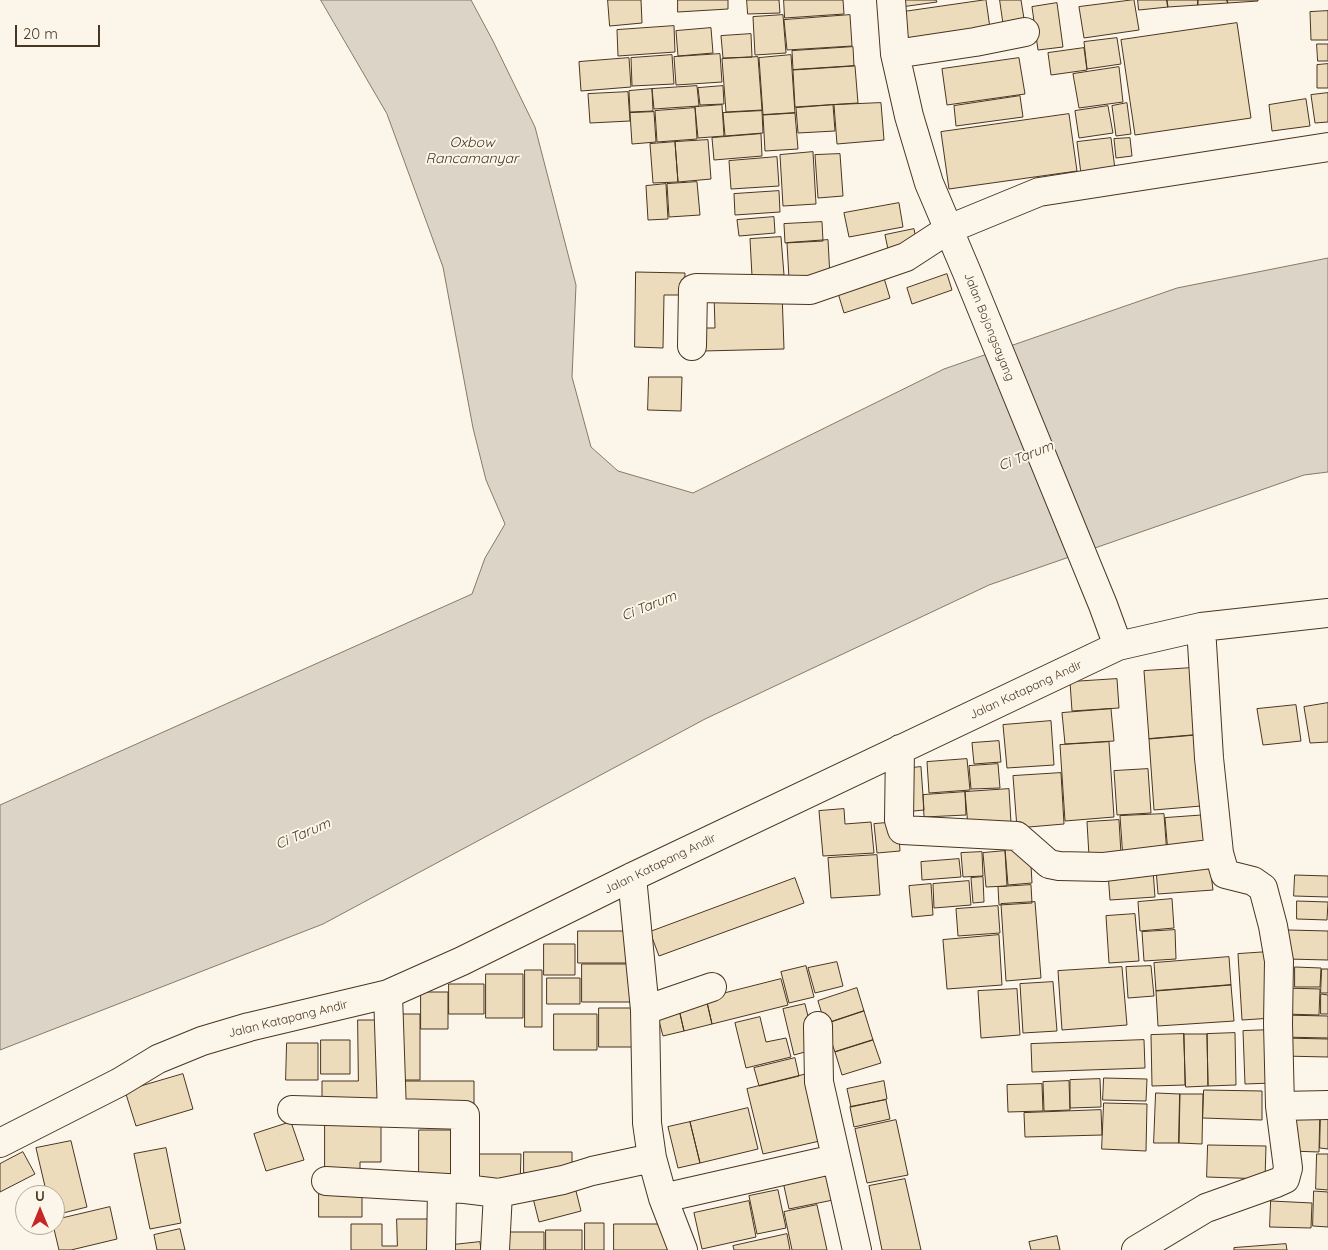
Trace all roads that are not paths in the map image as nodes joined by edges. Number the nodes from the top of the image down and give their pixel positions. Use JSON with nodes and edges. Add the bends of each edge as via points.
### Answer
{"nodes":[{"id":1,"x":891,"y":0,"type":"edge"},
{"id":2,"x":1025,"y":32,"type":"dead end"},
{"id":3,"x":896,"y":54,"type":"junction"},
{"id":4,"x":1328,"y":147,"type":"edge"},
{"id":5,"x":949,"y":229,"type":"junction"},
{"id":6,"x":692,"y":346,"type":"dead end"},
{"id":7,"x":1328,"y":613,"type":"edge"},
{"id":8,"x":1201,"y":627,"type":"junction"},
{"id":9,"x":1118,"y":646,"type":"junction"},
{"id":10,"x":900,"y":749,"type":"junction"},
{"id":11,"x":1219,"y":853,"type":"junction"},
{"id":12,"x":632,"y":877,"type":"junction"},
{"id":13,"x":712,"y":987,"type":"dead end"},
{"id":14,"x":388,"y":994,"type":"junction"},
{"id":15,"x":645,"y":1010,"type":"junction"},
{"id":16,"x":818,"y":1026,"type":"dead end"},
{"id":17,"x":1328,"y":1105,"type":"edge"},
{"id":18,"x":1280,"y":1106,"type":"junction"},
{"id":19,"x":292,"y":1110,"type":"dead end"},
{"id":20,"x":392,"y":1113,"type":"junction"},
{"id":21,"x":0,"y":1143,"type":"edge"},
{"id":22,"x":652,"y":1158,"type":"junction"},
{"id":23,"x":835,"y":1159,"type":"junction"},
{"id":24,"x":326,"y":1181,"type":"dead end"},
{"id":25,"x":453,"y":1188,"type":"junction"},
{"id":26,"x":498,"y":1193,"type":"junction"},
{"id":27,"x":663,"y":1198,"type":"junction"},
{"id":28,"x":441,"y":1250,"type":"edge"},
{"id":29,"x":494,"y":1250,"type":"edge"},
{"id":30,"x":683,"y":1250,"type":"edge"},
{"id":31,"x":857,"y":1250,"type":"edge"},
{"id":32,"x":1136,"y":1250,"type":"edge"}],
"edges":[{"from":1,"to":3,"type":"street","name":"Jalan Bojongsayang"},
{"from":2,"to":3,"type":"street"},
{"from":3,"to":5,"type":"street","name":"Jalan Bojongsayang","via":[[917,145]]},
{"from":4,"to":5,"type":"street","via":[[1039,192]]},
{"from":5,"to":6,"type":"street","via":[[906,257],[810,290],[692,289]]},
{"from":5,"to":9,"type":"street","name":"Jalan Bojongsayang"},
{"from":7,"to":8,"type":"street","name":"Jalan Katapang Andir"},
{"from":8,"to":9,"type":"street","name":"Jalan Katapang Andir"},
{"from":8,"to":11,"type":"street"},
{"from":9,"to":10,"type":"street","name":"Jalan Katapang Andir"},
{"from":10,"to":11,"type":"street","via":[[899,820],[902,830],[1017,836],[1049,864],[1059,866],[1104,867]]},
{"from":10,"to":12,"type":"street","name":"Jalan Katapang Andir"},
{"from":11,"to":18,"type":"street","via":[[1225,874],[1253,881],[1262,888],[1273,926],[1279,961]]},
{"from":12,"to":14,"type":"street","name":"Jalan Katapang Andir"},
{"from":12,"to":15,"type":"street"},
{"from":13,"to":15,"type":"street"},
{"from":14,"to":20,"type":"street"},
{"from":14,"to":21,"type":"street","name":"Jalan Katapang Andir","via":[[202,1041],[158,1059]]},
{"from":15,"to":22,"type":"street","via":[[647,1123]]},
{"from":16,"to":23,"type":"street","via":[[819,1082]]},
{"from":17,"to":18,"type":"street"},
{"from":18,"to":32,"type":"street","via":[[1288,1168],[1285,1179],[1206,1208]]},
{"from":19,"to":20,"type":"street"},
{"from":20,"to":25,"type":"street","via":[[464,1115]]},
{"from":22,"to":26,"type":"street"},
{"from":22,"to":27,"type":"street"},
{"from":23,"to":27,"type":"street"},
{"from":23,"to":31,"type":"street"},
{"from":24,"to":25,"type":"street"},
{"from":25,"to":26,"type":"street"},
{"from":25,"to":28,"type":"street"},
{"from":26,"to":29,"type":"street"},
{"from":27,"to":30,"type":"street"}]}
